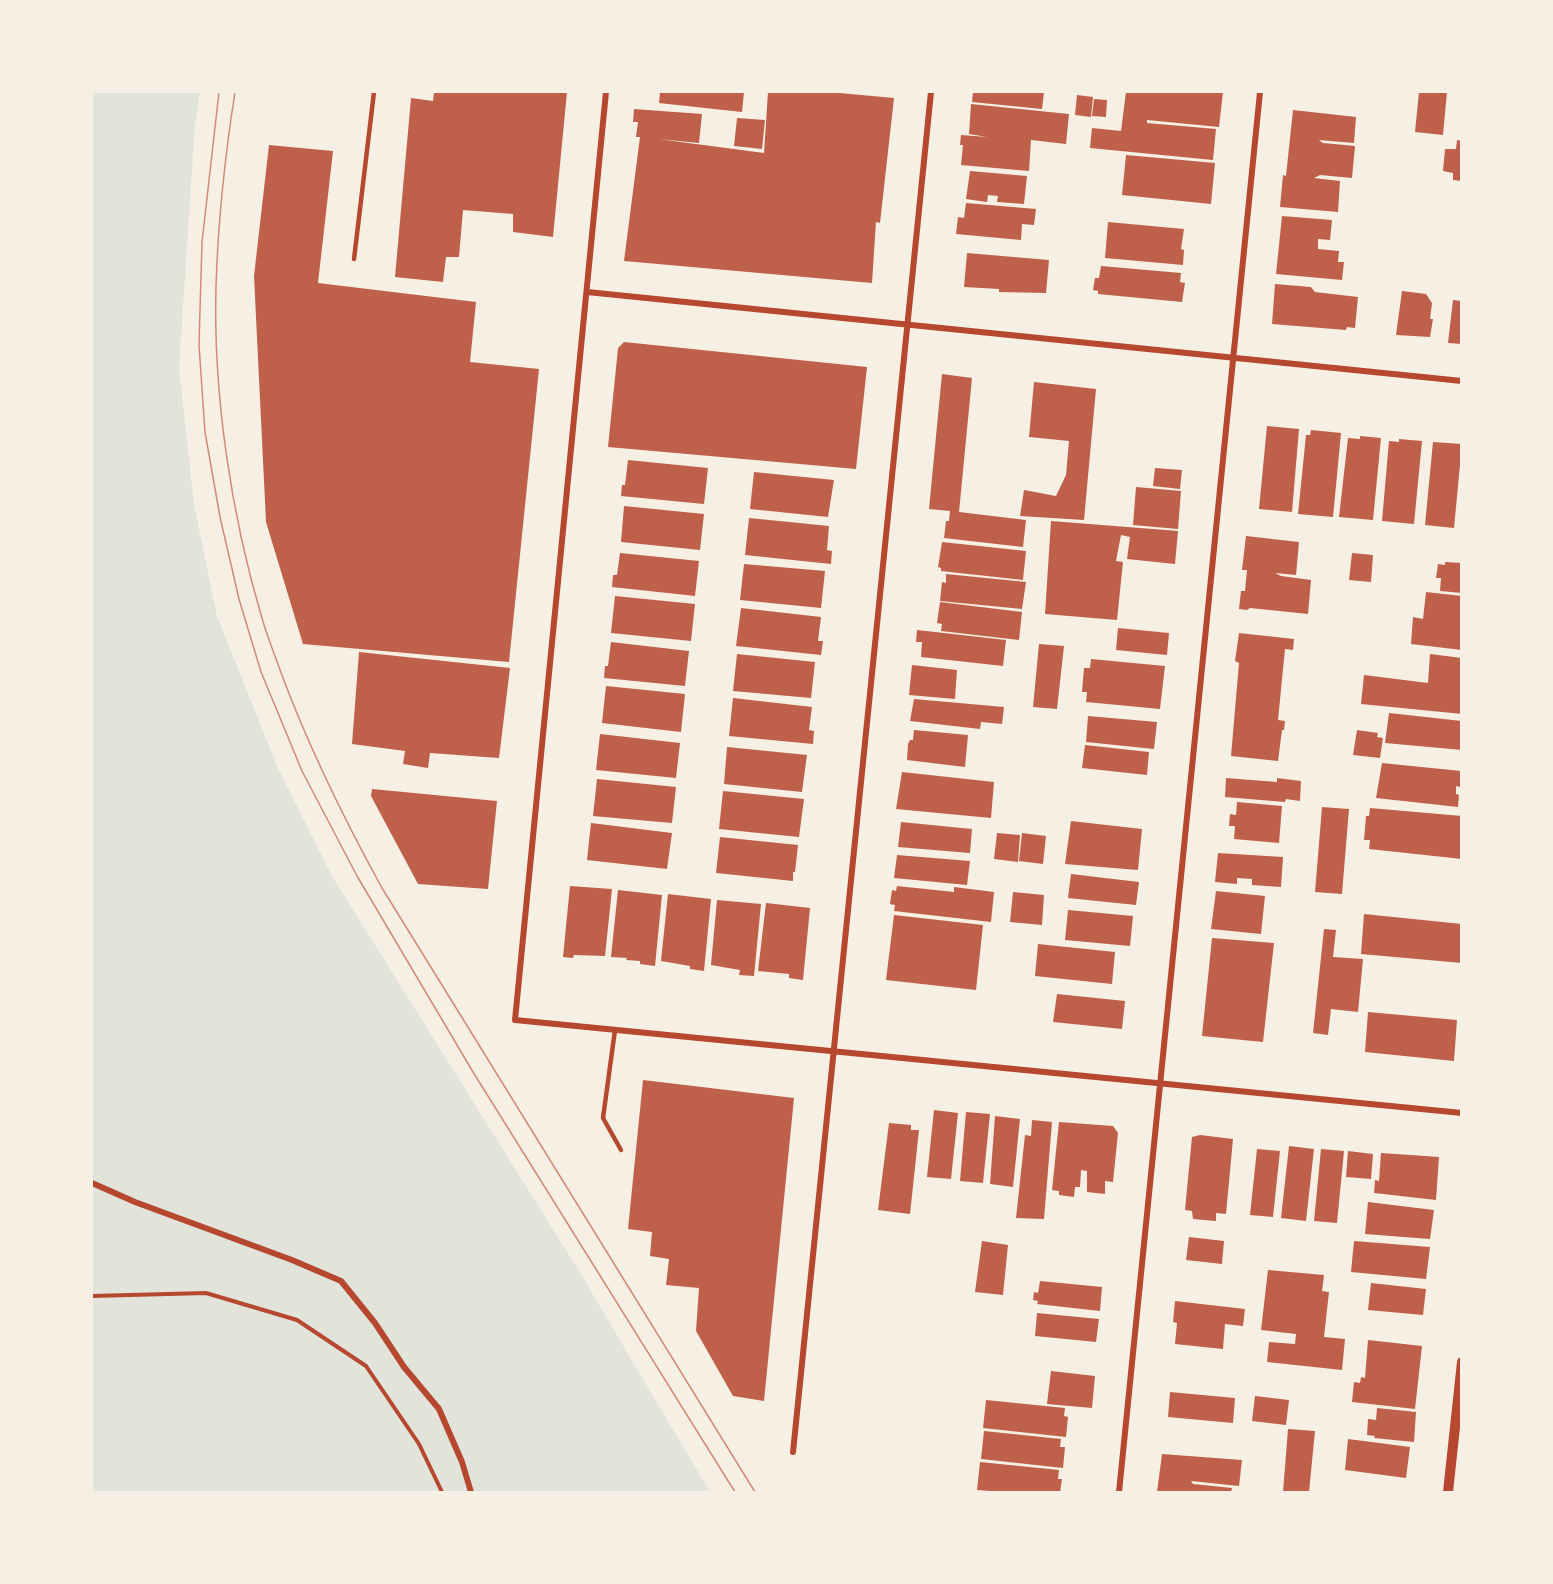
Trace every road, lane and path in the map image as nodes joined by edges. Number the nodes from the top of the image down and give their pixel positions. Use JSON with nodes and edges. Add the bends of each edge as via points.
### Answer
{"nodes":[{"id":1,"x":374,"y":92,"type":"edge"},
{"id":2,"x":606,"y":92,"type":"edge"},
{"id":3,"x":931,"y":92,"type":"edge"},
{"id":4,"x":1260,"y":92,"type":"edge"},
{"id":5,"x":354,"y":259,"type":"dead end"},
{"id":6,"x":587,"y":292,"type":"junction"},
{"id":7,"x":907,"y":325,"type":"junction"},
{"id":8,"x":1233,"y":358,"type":"junction"},
{"id":9,"x":1461,"y":381,"type":"edge"},
{"id":10,"x":615,"y":1030,"type":"junction"},
{"id":11,"x":834,"y":1051,"type":"junction"},
{"id":12,"x":1160,"y":1083,"type":"junction"},
{"id":13,"x":1461,"y":1113,"type":"edge"},
{"id":14,"x":621,"y":1150,"type":"dead end"},
{"id":15,"x":92,"y":1183,"type":"edge"},
{"id":16,"x":92,"y":1296,"type":"edge"},
{"id":17,"x":1461,"y":1362,"type":"edge"},
{"id":18,"x":793,"y":1452,"type":"dead end"},
{"id":19,"x":442,"y":1492,"type":"edge"},
{"id":20,"x":471,"y":1492,"type":"edge"},
{"id":21,"x":1119,"y":1492,"type":"edge"},
{"id":22,"x":1448,"y":1492,"type":"edge"}],
"edges":[{"from":1,"to":5,"type":"lane"},
{"from":2,"to":6,"type":"street"},
{"from":3,"to":7,"type":"street"},
{"from":4,"to":8,"type":"street"},
{"from":6,"to":7,"type":"street"},
{"from":6,"to":10,"type":"street","via":[[515,1020]]},
{"from":7,"to":8,"type":"street"},
{"from":7,"to":11,"type":"street"},
{"from":8,"to":9,"type":"street"},
{"from":8,"to":12,"type":"street"},
{"from":10,"to":11,"type":"street"},
{"from":10,"to":14,"type":"lane","via":[[603,1118]]},
{"from":11,"to":12,"type":"street"},
{"from":11,"to":18,"type":"street"},
{"from":12,"to":13,"type":"street"},
{"from":12,"to":21,"type":"street"},
{"from":15,"to":20,"type":"street","via":[[341,1281],[439,1409]]},
{"from":16,"to":19,"type":"path","via":[[206,1293],[297,1320],[366,1366],[419,1444]]},
{"from":17,"to":22,"type":"street"}]}
